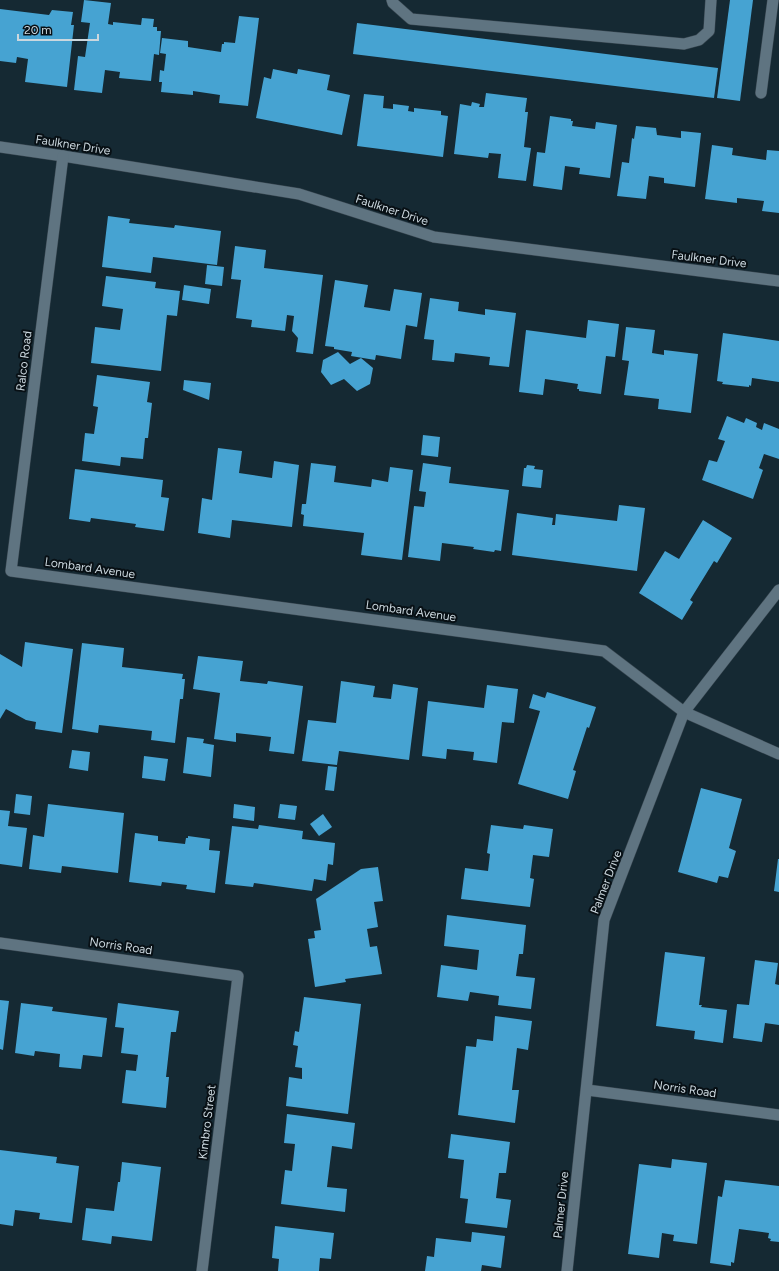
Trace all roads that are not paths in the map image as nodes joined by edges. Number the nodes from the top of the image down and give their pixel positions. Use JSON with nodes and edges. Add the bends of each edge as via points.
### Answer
{"nodes":[{"id":1,"x":392,"y":0,"type":"edge"},
{"id":2,"x":711,"y":0,"type":"edge"},
{"id":3,"x":773,"y":0,"type":"edge"},
{"id":4,"x":761,"y":93,"type":"dead end"},
{"id":5,"x":0,"y":147,"type":"edge"},
{"id":6,"x":63,"y":156,"type":"junction"},
{"id":7,"x":779,"y":281,"type":"edge"},
{"id":8,"x":11,"y":571,"type":"joint"},
{"id":9,"x":779,"y":590,"type":"edge"},
{"id":10,"x":684,"y":712,"type":"junction"},
{"id":11,"x":779,"y":754,"type":"edge"},
{"id":12,"x":0,"y":943,"type":"edge"},
{"id":13,"x":238,"y":976,"type":"joint"},
{"id":14,"x":587,"y":1090,"type":"junction"},
{"id":15,"x":779,"y":1115,"type":"edge"},
{"id":16,"x":202,"y":1271,"type":"edge"},
{"id":17,"x":567,"y":1271,"type":"edge"}],
"edges":[{"from":1,"to":2,"type":"street","via":[[411,19],[684,44],[699,40],[709,31]]},
{"from":3,"to":4,"type":"street"},
{"from":5,"to":6,"type":"street","name":"Faulkner Drive"},
{"from":6,"to":7,"type":"street","name":"Faulkner Drive","via":[[299,194],[434,237]]},
{"from":6,"to":8,"type":"street","name":"Ralco Road"},
{"from":8,"to":10,"type":"street","name":"Lombard Avenue","via":[[604,651]]},
{"from":9,"to":10,"type":"street","name":"Palmer Drive"},
{"from":10,"to":11,"type":"street","name":"Lombard Avenue"},
{"from":10,"to":14,"type":"street","name":"Palmer Drive","via":[[604,920]]},
{"from":12,"to":13,"type":"street","name":"Norris Road"},
{"from":13,"to":16,"type":"street","name":"Kimbro Street"},
{"from":14,"to":15,"type":"street","name":"Norris Road"},
{"from":14,"to":17,"type":"street","name":"Palmer Drive"}]}
